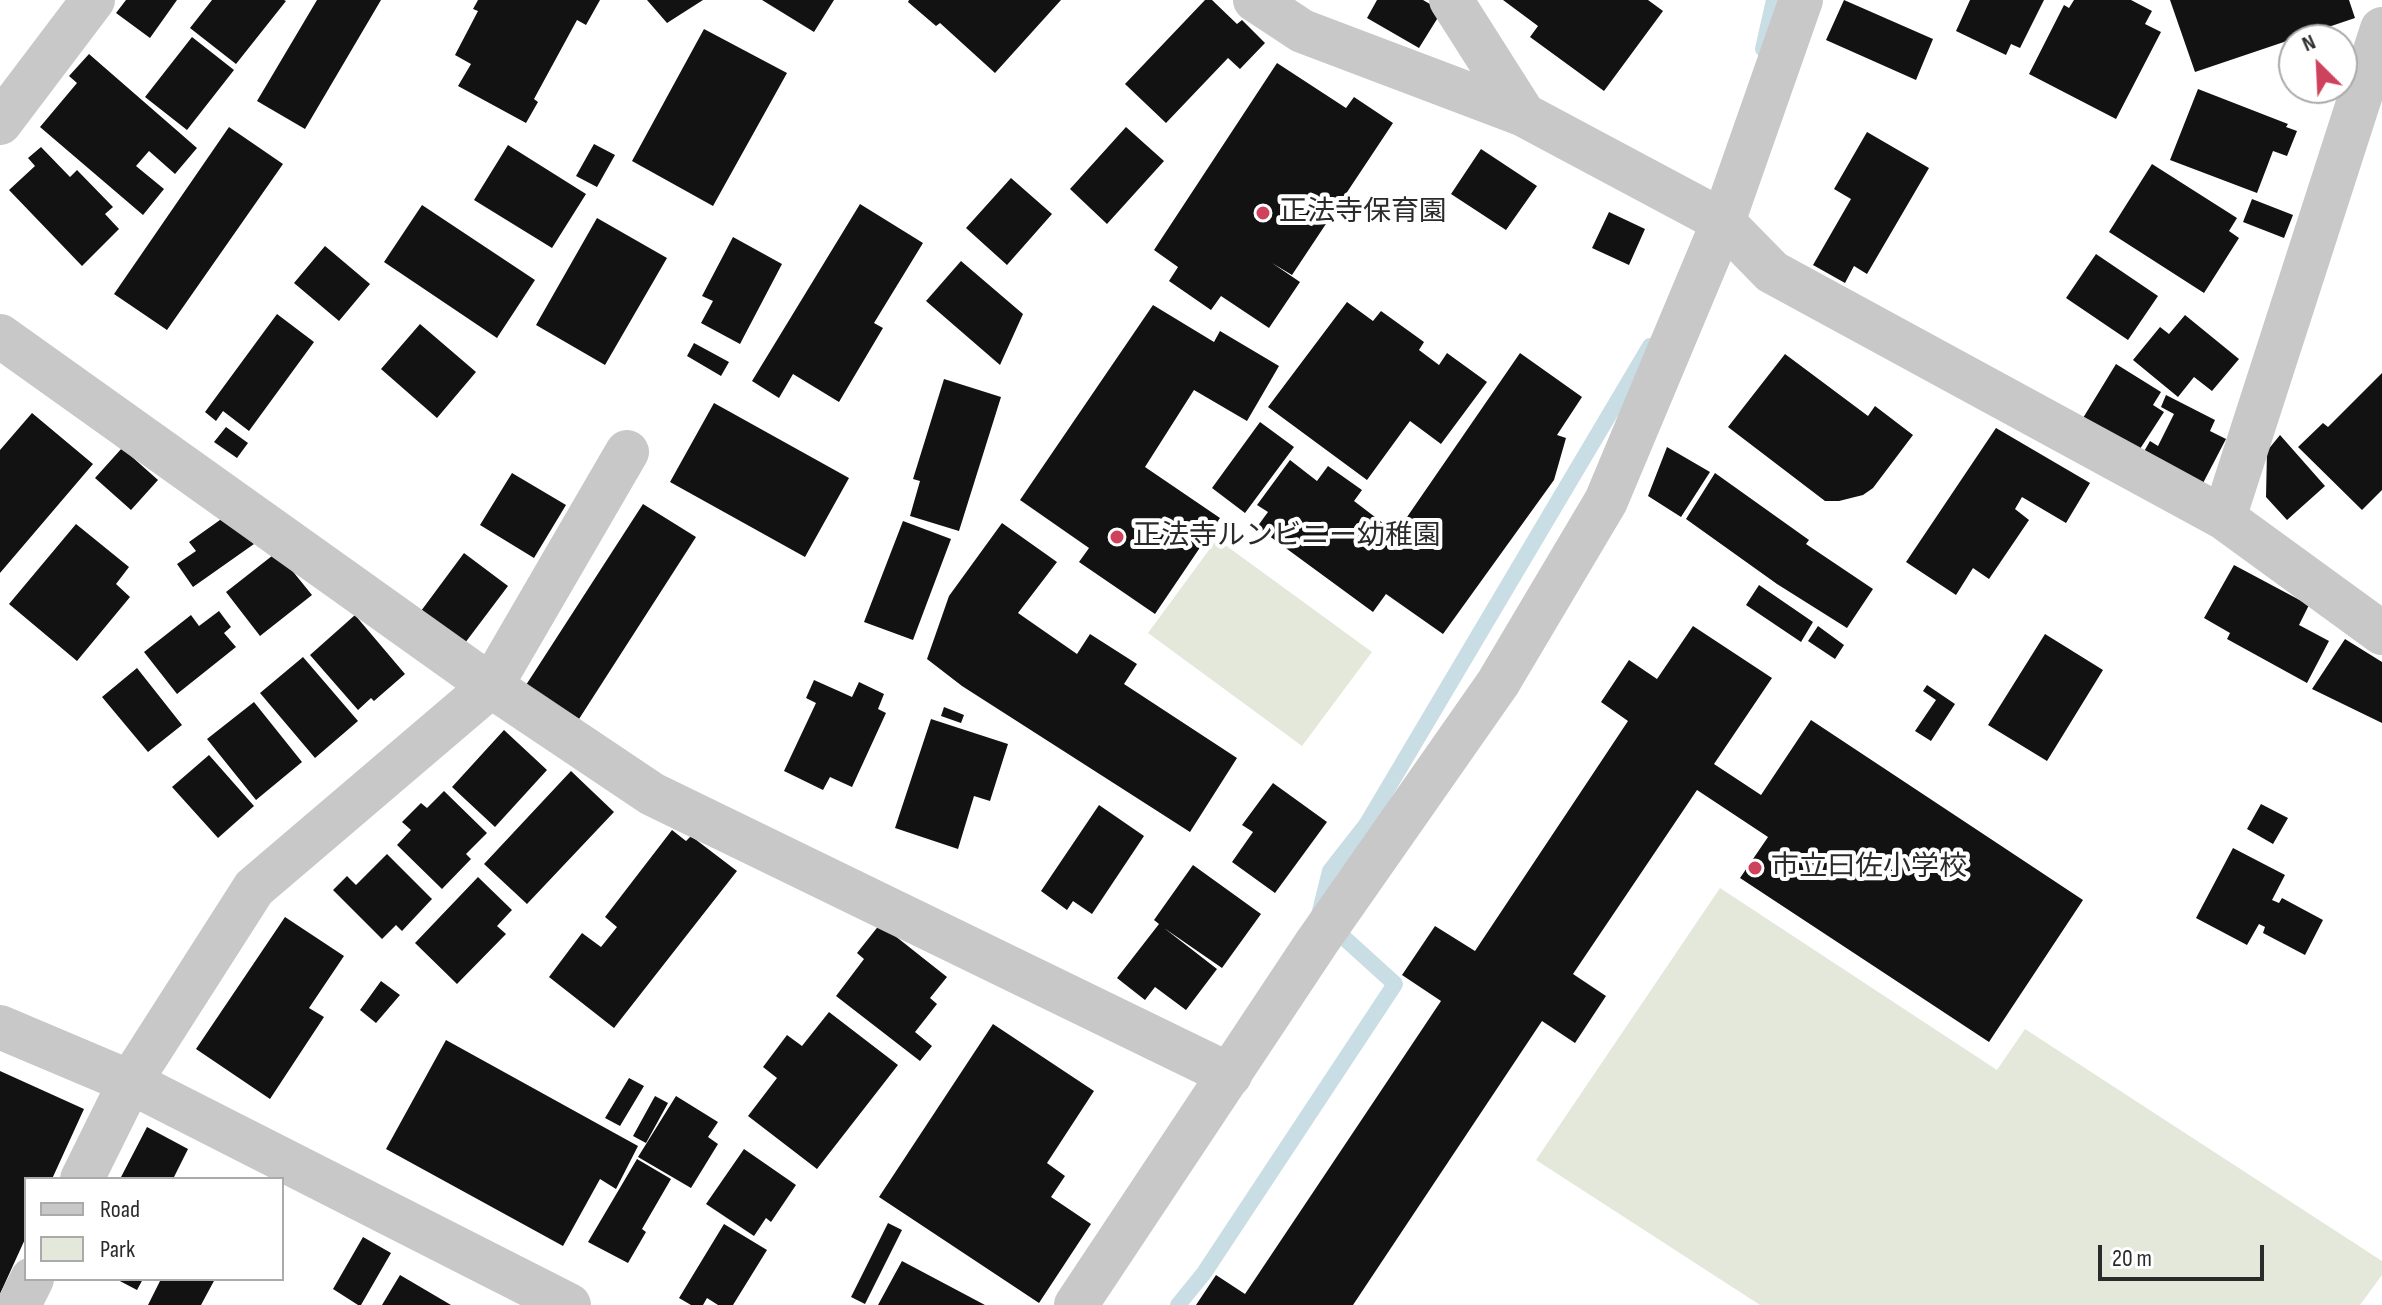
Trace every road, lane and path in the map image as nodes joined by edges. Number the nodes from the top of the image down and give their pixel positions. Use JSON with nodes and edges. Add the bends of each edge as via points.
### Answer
{"nodes":[{"id":1,"x":93,"y":0,"type":"edge"},
{"id":2,"x":1255,"y":0,"type":"edge"},
{"id":3,"x":1451,"y":0,"type":"edge"},
{"id":4,"x":1801,"y":0,"type":"edge"},
{"id":5,"x":2382,"y":29,"type":"edge"},
{"id":6,"x":1524,"y":115,"type":"junction"},
{"id":7,"x":0,"y":123,"type":"edge"},
{"id":8,"x":1705,"y":212,"type":"junction"},
{"id":9,"x":0,"y":336,"type":"edge"},
{"id":10,"x":627,"y":452,"type":"dead end"},
{"id":11,"x":2224,"y":518,"type":"junction"},
{"id":12,"x":2382,"y":633,"type":"edge"},
{"id":13,"x":491,"y":686,"type":"junction"},
{"id":14,"x":0,"y":1027,"type":"edge"},
{"id":15,"x":1230,"y":1075,"type":"junction"},
{"id":16,"x":130,"y":1082,"type":"junction"},
{"id":17,"x":83,"y":1177,"type":"edge"},
{"id":18,"x":31,"y":1281,"type":"edge"},
{"id":19,"x":19,"y":1305,"type":"edge"},
{"id":20,"x":569,"y":1305,"type":"edge"},
{"id":21,"x":1076,"y":1305,"type":"edge"}],
"edges":[{"from":1,"to":7,"type":"street"},
{"from":2,"to":6,"type":"street","via":[[1302,31]]},
{"from":3,"to":6,"type":"street"},
{"from":4,"to":8,"type":"street"},
{"from":5,"to":11,"type":"street"},
{"from":6,"to":8,"type":"street"},
{"from":8,"to":11,"type":"street","via":[[1772,272]]},
{"from":8,"to":15,"type":"street","via":[[1606,501],[1498,683]]},
{"from":9,"to":13,"type":"street"},
{"from":10,"to":13,"type":"street"},
{"from":11,"to":12,"type":"street"},
{"from":13,"to":15,"type":"street","via":[[652,794]]},
{"from":13,"to":16,"type":"street","via":[[254,888]]},
{"from":14,"to":16,"type":"street"},
{"from":15,"to":21,"type":"street"},
{"from":16,"to":17,"type":"street"},
{"from":16,"to":20,"type":"street"},
{"from":18,"to":19,"type":"street"}]}
